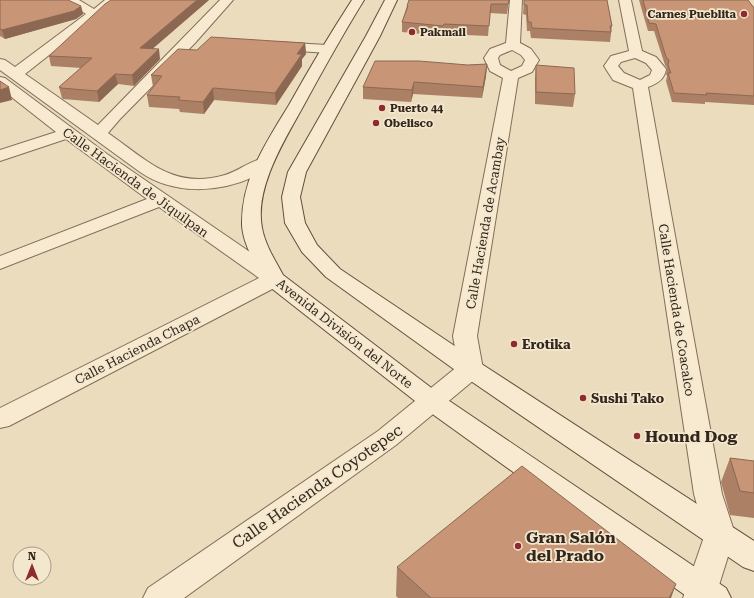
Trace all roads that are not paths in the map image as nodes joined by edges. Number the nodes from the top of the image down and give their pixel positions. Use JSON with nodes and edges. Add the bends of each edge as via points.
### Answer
{"nodes":[{"id":1,"x":70,"y":0,"type":"edge"},
{"id":2,"x":113,"y":0,"type":"edge"},
{"id":3,"x":227,"y":0,"type":"edge"},
{"id":4,"x":358,"y":0,"type":"edge"},
{"id":5,"x":390,"y":0,"type":"edge"},
{"id":6,"x":516,"y":0,"type":"edge"},
{"id":7,"x":625,"y":0,"type":"edge"},
{"id":8,"x":94,"y":14,"type":"junction"},
{"id":9,"x":190,"y":40,"type":"junction"},
{"id":10,"x":206,"y":41,"type":"edge"},
{"id":11,"x":261,"y":45,"type":"edge"},
{"id":12,"x":513,"y":45,"type":"junction"},
{"id":13,"x":327,"y":50,"type":"junction"},
{"id":14,"x":636,"y":53,"type":"junction"},
{"id":15,"x":0,"y":63,"type":"edge"},
{"id":16,"x":15,"y":74,"type":"junction"},
{"id":17,"x":511,"y":76,"type":"junction"},
{"id":18,"x":0,"y":81,"type":"edge"},
{"id":19,"x":330,"y":82,"type":"junction"},
{"id":20,"x":640,"y":85,"type":"junction"},
{"id":21,"x":57,"y":103,"type":"junction"},
{"id":22,"x":35,"y":109,"type":"junction"},
{"id":23,"x":68,"y":133,"type":"junction"},
{"id":24,"x":99,"y":134,"type":"junction"},
{"id":25,"x":0,"y":156,"type":"edge"},
{"id":26,"x":264,"y":162,"type":"junction"},
{"id":27,"x":160,"y":200,"type":"junction"},
{"id":28,"x":0,"y":263,"type":"edge"},
{"id":29,"x":274,"y":279,"type":"junction"},
{"id":30,"x":471,"y":369,"type":"junction"},
{"id":31,"x":433,"y":402,"type":"junction"},
{"id":32,"x":0,"y":419,"type":"edge"},
{"id":33,"x":720,"y":534,"type":"junction"},
{"id":34,"x":754,"y":558,"type":"edge"},
{"id":35,"x":706,"y":595,"type":"edge"},
{"id":36,"x":159,"y":598,"type":"edge"}],
"edges":[{"from":1,"to":8,"type":"street"},
{"from":2,"to":8,"type":"street"},
{"from":3,"to":9,"type":"street"},
{"from":4,"to":13,"type":"street","name":"Avenida División del Norte"},
{"from":5,"to":19,"type":"street","name":"Avenida División del Norte","via":[[374,36]]},
{"from":6,"to":12,"type":"street"},
{"from":7,"to":14,"type":"street"},
{"from":8,"to":16,"type":"street"},
{"from":9,"to":10,"type":"street"},
{"from":9,"to":24,"type":"street"},
{"from":11,"to":13,"type":"street"},
{"from":12,"to":17,"type":"street","via":[[526,52],[532,60],[525,71]]},
{"from":12,"to":17,"type":"street","via":[[495,52],[491,58],[493,66]]},
{"from":13,"to":19,"type":"street","name":"Avenida División del Norte"},
{"from":14,"to":20,"type":"street","via":[[651,60],[659,69],[653,80]]},
{"from":14,"to":20,"type":"street","via":[[616,59],[611,66],[618,76]]},
{"from":15,"to":16,"type":"street","name":"Calle Hacienda de Jiquilpan"},
{"from":16,"to":21,"type":"street","name":"Calle Hacienda de Jiquilpan"},
{"from":17,"to":30,"type":"street","name":"Calle Hacienda de Acambay","via":[[465,336]]},
{"from":18,"to":22,"type":"street","name":"Calle Hacienda de Jiquilpan"},
{"from":19,"to":26,"type":"street","name":"Avenida División del Norte"},
{"from":19,"to":30,"type":"street","name":"Avenida División del Norte","via":[[293,185],[291,198],[296,223],[309,248],[333,273]]},
{"from":20,"to":33,"type":"street","name":"Calle Hacienda de Coacalco","via":[[708,494]]},
{"from":21,"to":22,"type":"street"},
{"from":21,"to":24,"type":"street","name":"Calle Hacienda de Jiquilpan"},
{"from":22,"to":23,"type":"street","name":"Calle Hacienda de Jiquilpan"},
{"from":23,"to":25,"type":"street"},
{"from":23,"to":27,"type":"street","name":"Calle Hacienda de Jiquilpan"},
{"from":24,"to":26,"type":"street","name":"Calle Hacienda de Jiquilpan","via":[[160,178],[177,181],[217,182],[236,178]]},
{"from":26,"to":29,"type":"street","name":"Avenida División del Norte","via":[[253,197],[252,227],[258,248]]},
{"from":27,"to":28,"type":"street"},
{"from":27,"to":29,"type":"street","name":"Calle Hacienda de Jiquilpan"},
{"from":29,"to":31,"type":"street","name":"Avenida División del Norte"},
{"from":29,"to":32,"type":"street","name":"Calle Hacienda Chapa"},
{"from":30,"to":31,"type":"street","name":"Calle Hacienda Coyotepec"},
{"from":30,"to":33,"type":"street","name":"Avenida División del Norte"},
{"from":31,"to":35,"type":"street","name":"Avenida División del Norte"},
{"from":31,"to":36,"type":"street","name":"Calle Hacienda Coyotepec","via":[[387,438]]},
{"from":33,"to":34,"type":"street","name":"Avenida División del Norte"},
{"from":33,"to":35,"type":"street"}]}
